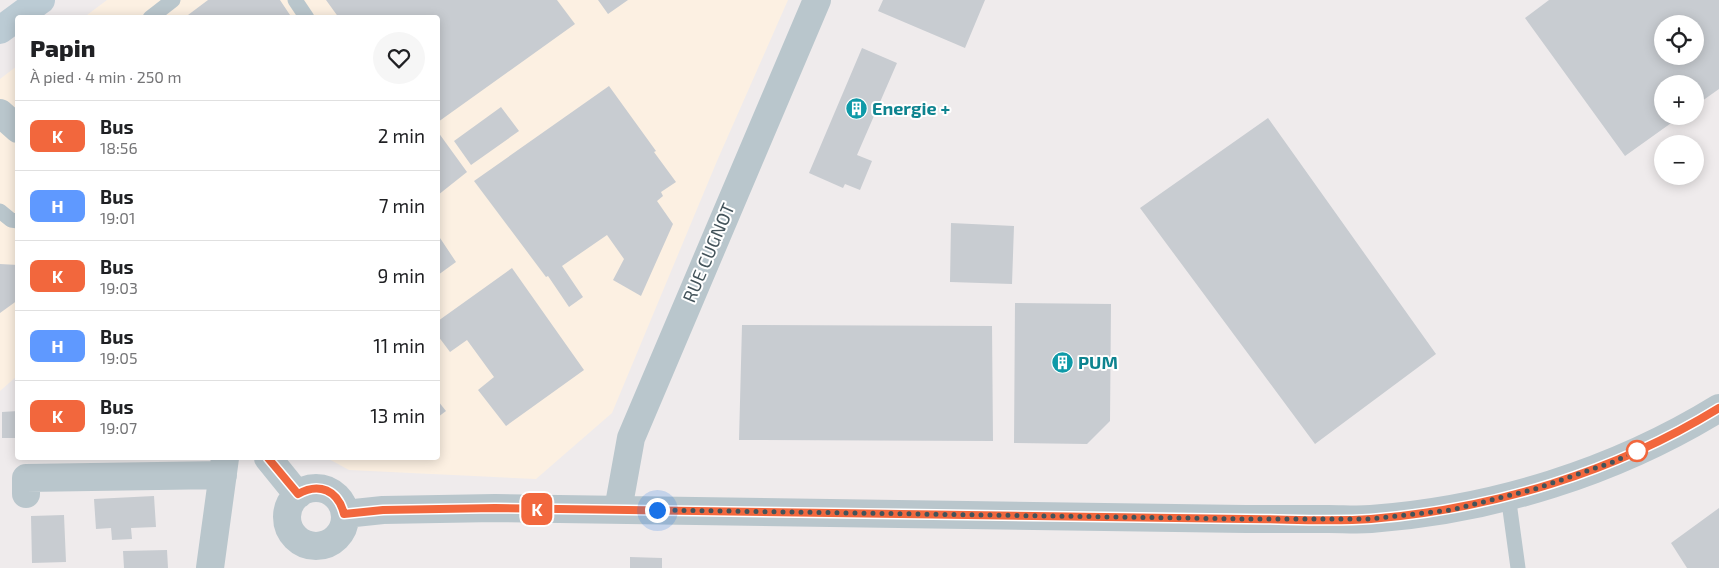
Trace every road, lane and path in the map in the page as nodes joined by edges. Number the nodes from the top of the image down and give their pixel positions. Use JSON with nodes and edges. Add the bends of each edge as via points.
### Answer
{"nodes":[{"id":1,"x":173,"y":0,"type":"edge"},
{"id":2,"x":295,"y":0,"type":"edge"},
{"id":3,"x":817,"y":0,"type":"edge"},
{"id":4,"x":39,"y":5,"type":"edge"},
{"id":5,"x":23,"y":15,"type":"edge"},
{"id":6,"x":154,"y":15,"type":"edge"},
{"id":7,"x":305,"y":15,"type":"edge"},
{"id":8,"x":15,"y":20,"type":"edge"},
{"id":9,"x":0,"y":30,"type":"edge"},
{"id":10,"x":0,"y":113,"type":"edge"},
{"id":11,"x":15,"y":126,"type":"edge"},
{"id":12,"x":0,"y":211,"type":"edge"},
{"id":13,"x":15,"y":221,"type":"edge"},
{"id":14,"x":1719,"y":408,"type":"edge"},
{"id":15,"x":270,"y":460,"type":"edge"},
{"id":16,"x":224,"y":466,"type":"edge"},
{"id":17,"x":26,"y":494,"type":"dead end"},
{"id":18,"x":298,"y":494,"type":"junction"},
{"id":19,"x":1508,"y":495,"type":"junction"},
{"id":20,"x":618,"y":510,"type":"junction"},
{"id":21,"x":344,"y":514,"type":"junction"},
{"id":22,"x":312,"y":557,"type":"edge"},
{"id":23,"x":210,"y":568,"type":"edge"},
{"id":24,"x":1518,"y":568,"type":"edge"}],
"edges":[{"from":1,"to":6,"type":"lane"},
{"from":2,"to":7,"type":"lane"},
{"from":3,"to":20,"type":"street","name":"RUE CUGNOT","via":[[631,438]]},
{"from":4,"to":5,"type":"main road"},
{"from":8,"to":9,"type":"main road"},
{"from":10,"to":11,"type":"street"},
{"from":12,"to":13,"type":"lane"},
{"from":14,"to":19,"type":"street","via":[[1613,462]]},
{"from":15,"to":18,"type":"street"},
{"from":16,"to":17,"type":"street","via":[[26,478]]},
{"from":16,"to":23,"type":"street"},
{"from":18,"to":21,"type":"street","via":[[305,490],[323,489],[337,498]]},
{"from":18,"to":22,"type":"street","via":[[291,502],[287,521],[290,530]]},
{"from":19,"to":20,"type":"street","via":[[1451,510],[1370,519]]},
{"from":19,"to":24,"type":"lane"},
{"from":20,"to":21,"type":"street","via":[[477,508]]},
{"from":21,"to":22,"type":"street","via":[[344,522],[336,538]]}]}
